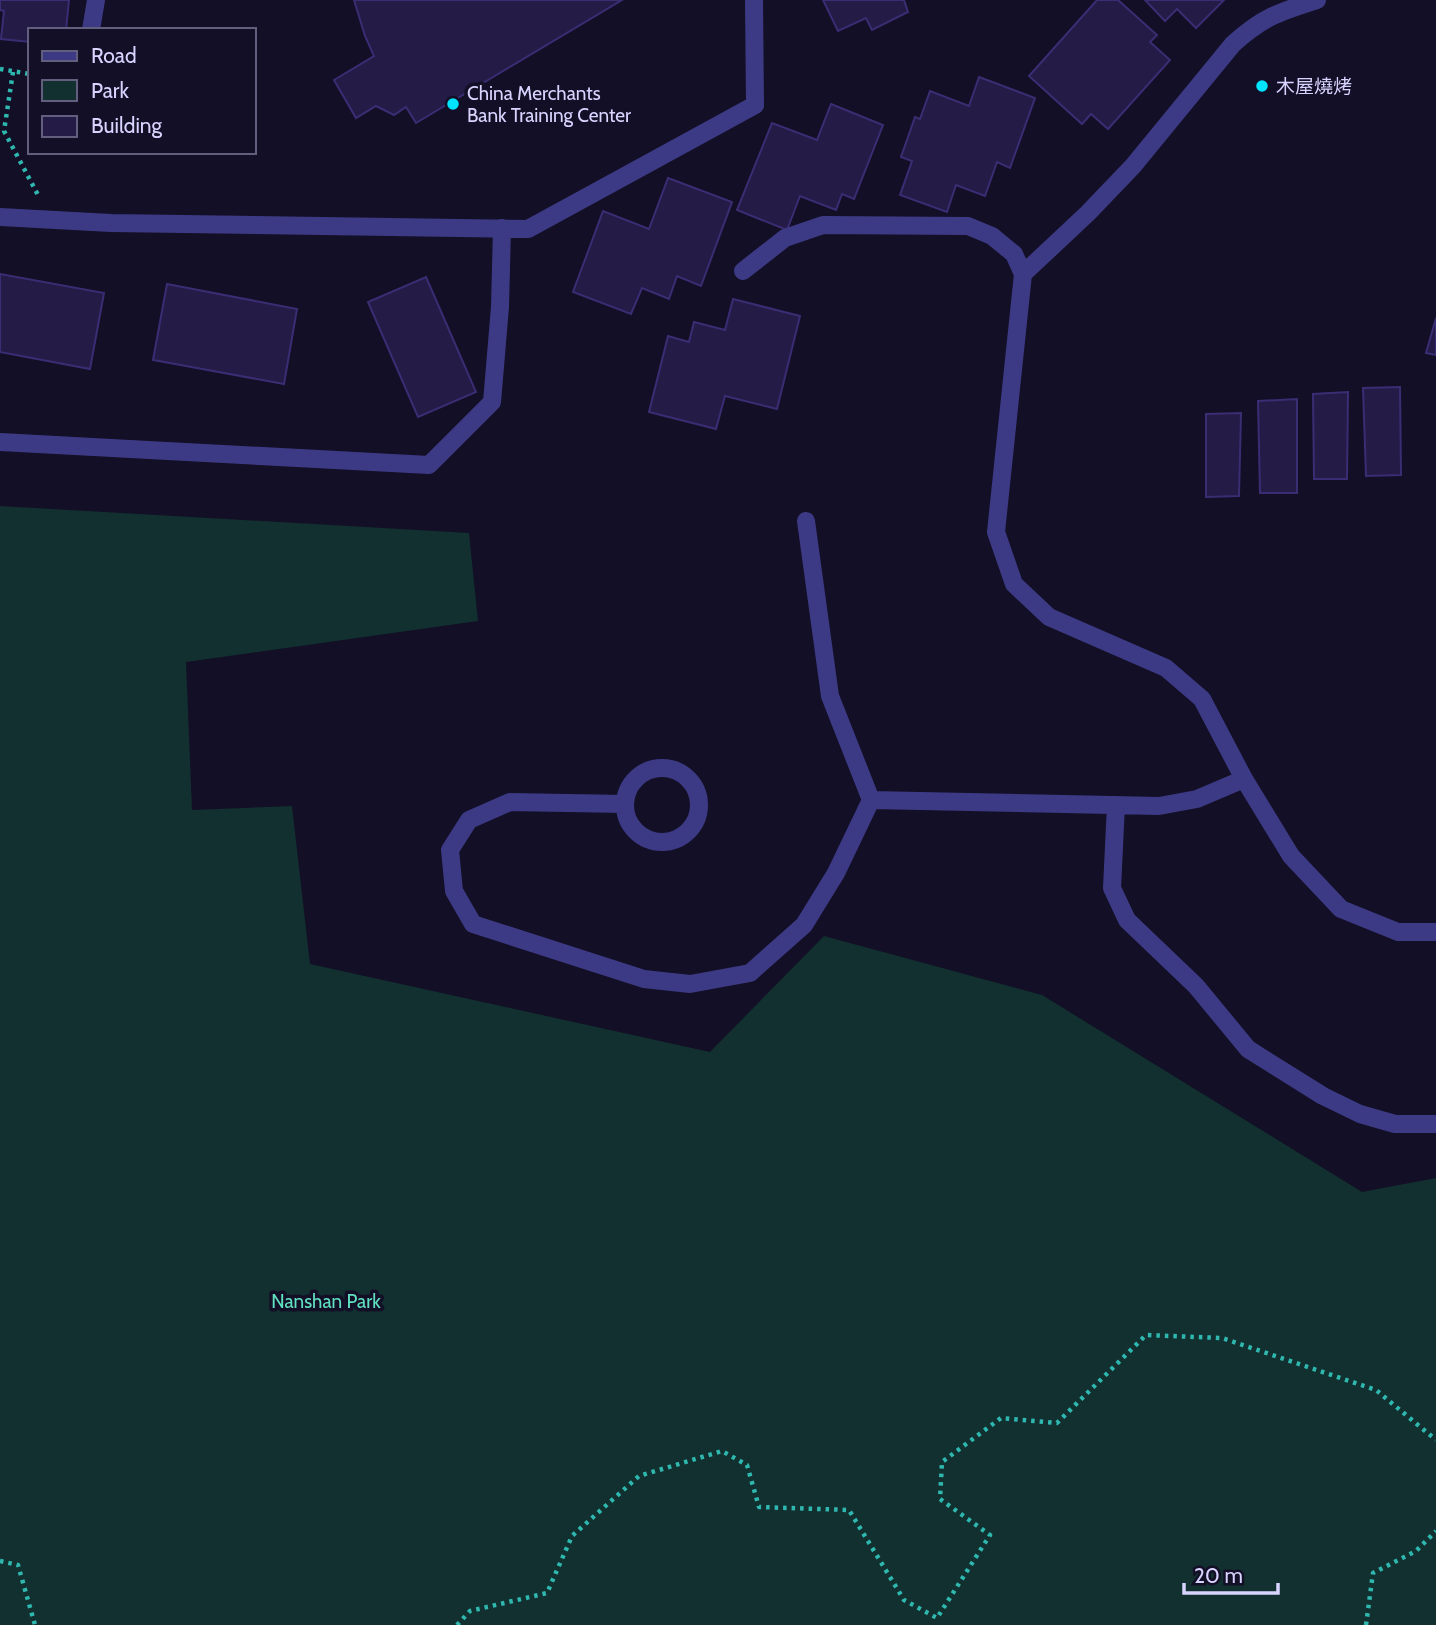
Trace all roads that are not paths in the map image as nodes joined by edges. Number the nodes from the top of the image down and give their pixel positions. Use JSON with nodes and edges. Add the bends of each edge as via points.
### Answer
{"nodes":[{"id":1,"x":96,"y":0,"type":"edge"},
{"id":2,"x":754,"y":0,"type":"edge"},
{"id":3,"x":1317,"y":0,"type":"edge"},
{"id":4,"x":91,"y":28,"type":"edge"},
{"id":5,"x":0,"y":217,"type":"edge"},
{"id":6,"x":502,"y":228,"type":"junction"},
{"id":7,"x":743,"y":271,"type":"dead end"},
{"id":8,"x":1023,"y":274,"type":"junction"},
{"id":9,"x":0,"y":442,"type":"edge"},
{"id":10,"x":806,"y":521,"type":"dead end"},
{"id":11,"x":1244,"y":779,"type":"junction"},
{"id":12,"x":870,"y":800,"type":"junction"},
{"id":13,"x":625,"y":804,"type":"junction"},
{"id":14,"x":1116,"y":805,"type":"junction"},
{"id":15,"x":1436,"y":932,"type":"edge"},
{"id":16,"x":1436,"y":1124,"type":"edge"}],
"edges":[{"from":1,"to":4,"type":"street"},
{"from":2,"to":6,"type":"street","via":[[755,105],[528,229]]},
{"from":3,"to":8,"type":"street","via":[[1274,14],[1233,44],[1133,166]]},
{"from":5,"to":6,"type":"street"},
{"from":6,"to":9,"type":"street","via":[[492,402],[429,465]]},
{"from":7,"to":8,"type":"street","via":[[785,238],[823,225],[968,226],[992,236],[1014,254]]},
{"from":8,"to":11,"type":"street","via":[[996,532],[1014,584],[1049,617],[1166,668],[1202,699]]},
{"from":10,"to":12,"type":"street","via":[[830,696]]},
{"from":11,"to":14,"type":"street","via":[[1197,799],[1159,806]]},
{"from":11,"to":15,"type":"street","via":[[1291,856],[1341,909],[1398,932]]},
{"from":12,"to":13,"type":"street","via":[[836,873],[804,925],[750,973],[690,984],[644,979],[472,924],[454,891],[450,850],[469,820],[510,802]]},
{"from":12,"to":14,"type":"street"},
{"from":13,"to":13,"type":"street","via":[[635,779],[661,768],[683,775],[699,801],[687,832],[664,842],[639,834],[630,824]]},
{"from":14,"to":16,"type":"street","via":[[1112,888],[1127,920],[1196,986],[1248,1049],[1360,1114],[1395,1124]]}]}
